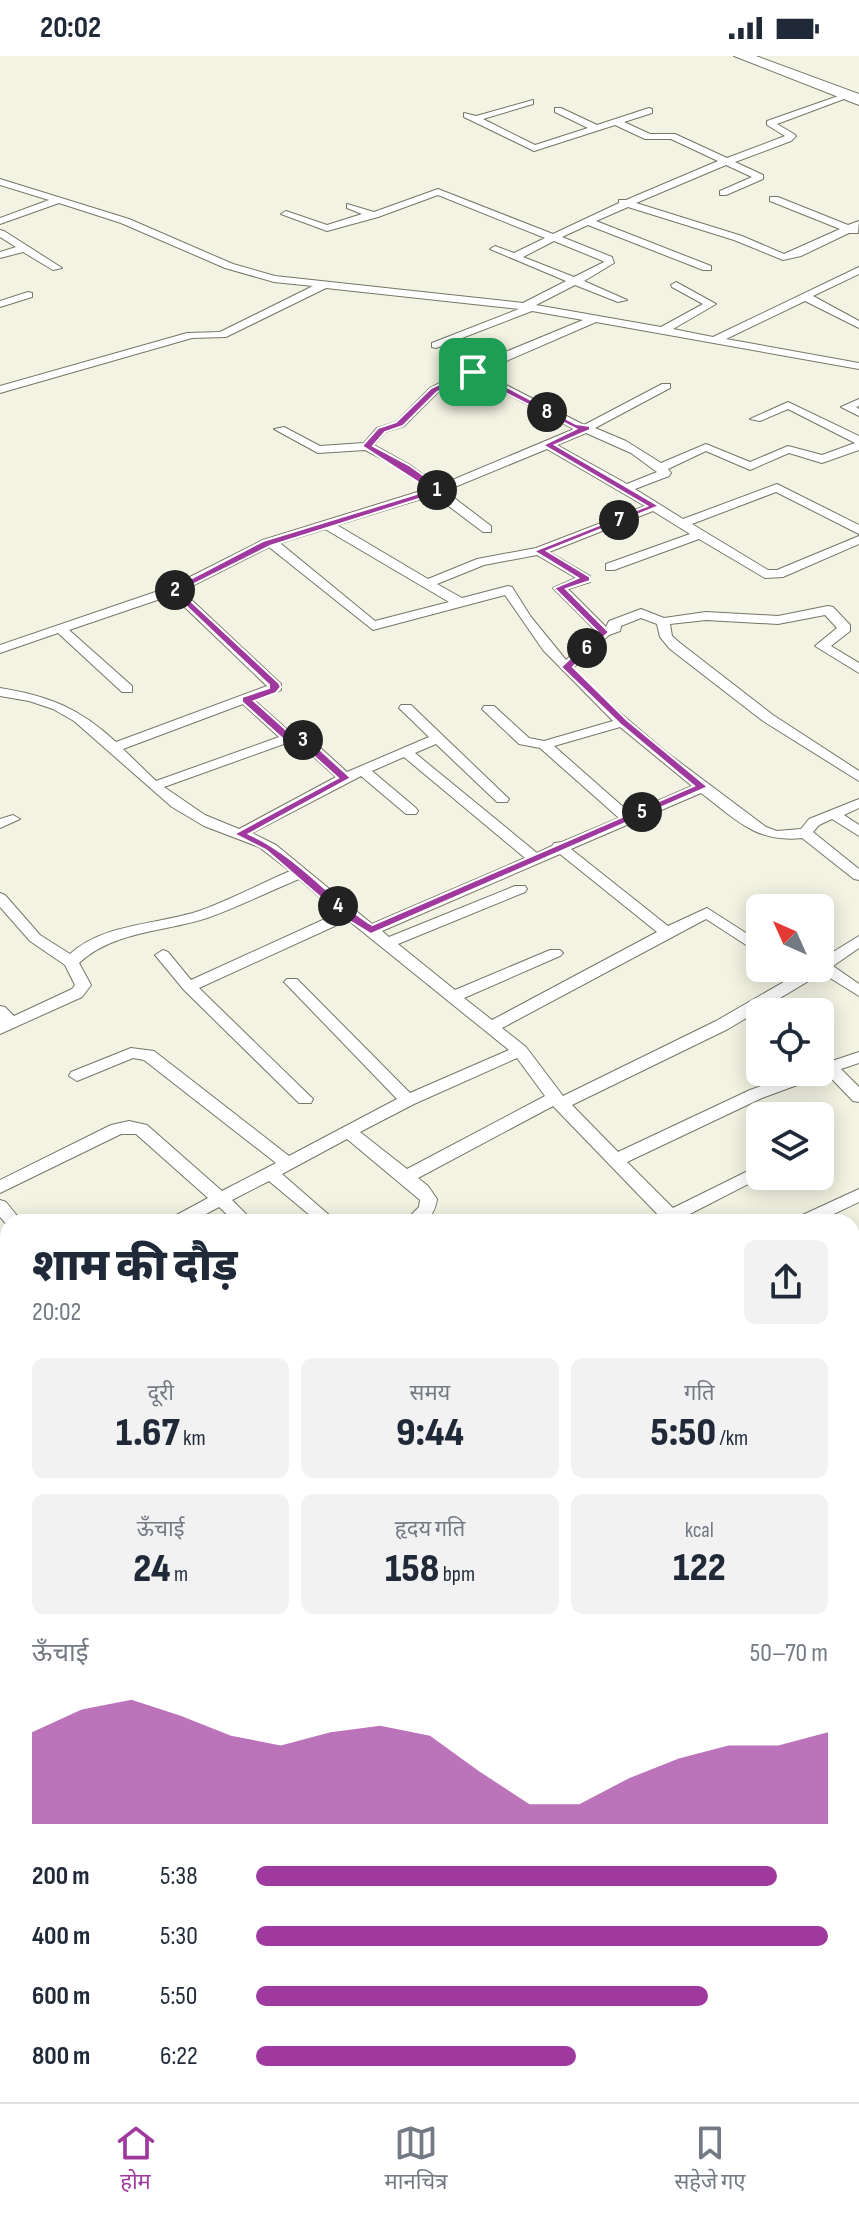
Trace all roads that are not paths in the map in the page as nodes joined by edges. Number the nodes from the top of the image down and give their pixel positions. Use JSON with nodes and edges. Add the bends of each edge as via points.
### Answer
{"nodes":[{"id":1,"x":742,"y":56,"type":"edge"},
{"id":2,"x":853,"y":98,"type":"edge"},
{"id":3,"x":530,"y":102,"type":"dead end"},
{"id":4,"x":558,"y":110,"type":"dead end"},
{"id":5,"x":649,"y":111,"type":"dead end"},
{"id":6,"x":617,"y":122,"type":"junction"},
{"id":7,"x":596,"y":128,"type":"junction"},
{"id":8,"x":575,"y":135,"type":"junction"},
{"id":9,"x":592,"y":143,"type":"dead end"},
{"id":10,"x":725,"y":160,"type":"junction"},
{"id":11,"x":0,"y":182,"type":"edge"},
{"id":12,"x":723,"y":193,"type":"dead end"},
{"id":13,"x":774,"y":199,"type":"dead end"},
{"id":14,"x":59,"y":200,"type":"junction"},
{"id":15,"x":623,"y":202,"type":"junction"},
{"id":16,"x":351,"y":206,"type":"dead end"},
{"id":17,"x":286,"y":214,"type":"dead end"},
{"id":18,"x":372,"y":214,"type":"junction"},
{"id":19,"x":0,"y":221,"type":"edge"},
{"id":20,"x":586,"y":221,"type":"junction"},
{"id":21,"x":855,"y":229,"type":"edge"},
{"id":22,"x":0,"y":233,"type":"edge"},
{"id":23,"x":553,"y":238,"type":"junction"},
{"id":24,"x":24,"y":248,"type":"junction"},
{"id":25,"x":495,"y":249,"type":"dead end"},
{"id":26,"x":0,"y":255,"type":"edge"},
{"id":27,"x":514,"y":257,"type":"junction"},
{"id":28,"x":57,"y":268,"type":"dead end"},
{"id":29,"x":707,"y":268,"type":"dead end"},
{"id":30,"x":859,"y":270,"type":"edge"},
{"id":31,"x":575,"y":281,"type":"junction"},
{"id":32,"x":676,"y":285,"type":"dead end"},
{"id":33,"x":322,"y":286,"type":"junction"},
{"id":34,"x":28,"y":295,"type":"dead end"},
{"id":35,"x":804,"y":296,"type":"junction"},
{"id":36,"x":622,"y":300,"type":"dead end"},
{"id":37,"x":0,"y":304,"type":"edge"},
{"id":38,"x":528,"y":307,"type":"junction"},
{"id":39,"x":592,"y":320,"type":"junction"},
{"id":40,"x":855,"y":321,"type":"edge"},
{"id":41,"x":659,"y":332,"type":"junction"},
{"id":42,"x":717,"y":339,"type":"junction"},
{"id":43,"x":436,"y":345,"type":"dead end"},
{"id":44,"x":859,"y":366,"type":"edge"},
{"id":45,"x":473,"y":372,"type":"junction"},
{"id":46,"x":666,"y":386,"type":"dead end"},
{"id":47,"x":0,"y":390,"type":"edge"},
{"id":48,"x":859,"y":402,"type":"edge"},
{"id":49,"x":859,"y":413,"type":"edge"},
{"id":50,"x":756,"y":419,"type":"dead end"},
{"id":51,"x":859,"y":420,"type":"edge"},
{"id":52,"x":587,"y":428,"type":"junction"},
{"id":53,"x":280,"y":429,"type":"dead end"},
{"id":54,"x":838,"y":430,"type":"junction"},
{"id":55,"x":859,"y":443,"type":"edge"},
{"id":56,"x":548,"y":445,"type":"junction"},
{"id":57,"x":367,"y":446,"type":"junction"},
{"id":58,"x":661,"y":468,"type":"junction"},
{"id":59,"x":626,"y":489,"type":"junction"},
{"id":60,"x":438,"y":490,"type":"junction"},
{"id":61,"x":655,"y":506,"type":"junction"},
{"id":62,"x":683,"y":523,"type":"junction"},
{"id":63,"x":326,"y":524,"type":"junction"},
{"id":64,"x":487,"y":529,"type":"dead end"},
{"id":65,"x":859,"y":530,"type":"edge"},
{"id":66,"x":701,"y":534,"type":"junction"},
{"id":67,"x":859,"y":540,"type":"edge"},
{"id":68,"x":271,"y":542,"type":"junction"},
{"id":69,"x":539,"y":551,"type":"junction"},
{"id":70,"x":610,"y":567,"type":"dead end"},
{"id":71,"x":428,"y":583,"type":"junction"},
{"id":72,"x":174,"y":590,"type":"junction"},
{"id":73,"x":457,"y":601,"type":"junction"},
{"id":74,"x":663,"y":622,"type":"junction"},
{"id":75,"x":61,"y":629,"type":"junction"},
{"id":76,"x":604,"y":632,"type":"junction"},
{"id":77,"x":0,"y":649,"type":"edge"},
{"id":78,"x":567,"y":667,"type":"junction"},
{"id":79,"x":859,"y":669,"type":"edge"},
{"id":80,"x":127,"y":689,"type":"dead end"},
{"id":81,"x":0,"y":692,"type":"edge"},
{"id":82,"x":246,"y":700,"type":"junction"},
{"id":83,"x":406,"y":708,"type":"dead end"},
{"id":84,"x":489,"y":709,"type":"dead end"},
{"id":85,"x":623,"y":722,"type":"junction"},
{"id":86,"x":288,"y":737,"type":"junction"},
{"id":87,"x":438,"y":738,"type":"junction"},
{"id":88,"x":544,"y":745,"type":"junction"},
{"id":89,"x":113,"y":748,"type":"junction"},
{"id":90,"x":406,"y":752,"type":"junction"},
{"id":91,"x":363,"y":771,"type":"junction"},
{"id":92,"x":859,"y":777,"type":"edge"},
{"id":93,"x":345,"y":778,"type":"junction"},
{"id":94,"x":154,"y":786,"type":"junction"},
{"id":95,"x":702,"y":787,"type":"junction"},
{"id":96,"x":502,"y":799,"type":"dead end"},
{"id":97,"x":859,"y":803,"type":"edge"},
{"id":98,"x":411,"y":811,"type":"dead end"},
{"id":99,"x":835,"y":815,"type":"junction"},
{"id":100,"x":628,"y":818,"type":"junction"},
{"id":101,"x":859,"y":832,"type":"edge"},
{"id":102,"x":805,"y":833,"type":"junction"},
{"id":103,"x":240,"y":834,"type":"junction"},
{"id":104,"x":559,"y":846,"type":"junction"},
{"id":105,"x":534,"y":858,"type":"junction"},
{"id":106,"x":299,"y":873,"type":"junction"},
{"id":107,"x":859,"y":876,"type":"edge"},
{"id":108,"x":520,"y":889,"type":"dead end"},
{"id":109,"x":0,"y":898,"type":"edge"},
{"id":110,"x":347,"y":915,"type":"junction"},
{"id":111,"x":371,"y":930,"type":"junction"},
{"id":112,"x":665,"y":934,"type":"junction"},
{"id":113,"x":746,"y":939,"type":"edge"},
{"id":114,"x":859,"y":941,"type":"edge"},
{"id":115,"x":387,"y":943,"type":"junction"},
{"id":116,"x":555,"y":953,"type":"dead end"},
{"id":117,"x":163,"y":955,"type":"dead end"},
{"id":118,"x":834,"y":958,"type":"edge"},
{"id":119,"x":71,"y":962,"type":"junction"},
{"id":120,"x":834,"y":976,"type":"edge"},
{"id":121,"x":292,"y":982,"type":"dead end"},
{"id":122,"x":795,"y":982,"type":"edge"},
{"id":123,"x":189,"y":987,"type":"junction"},
{"id":124,"x":859,"y":991,"type":"edge"},
{"id":125,"x":454,"y":996,"type":"junction"},
{"id":126,"x":4,"y":1021,"type":"edge"},
{"id":127,"x":491,"y":1027,"type":"junction"},
{"id":128,"x":520,"y":1051,"type":"junction"},
{"id":129,"x":859,"y":1057,"type":"edge"},
{"id":130,"x":834,"y":1064,"type":"edge"},
{"id":131,"x":77,"y":1076,"type":"dead end"},
{"id":132,"x":834,"y":1077,"type":"edge"},
{"id":133,"x":775,"y":1086,"type":"edge"},
{"id":134,"x":859,"y":1097,"type":"edge"},
{"id":135,"x":305,"y":1099,"type":"dead end"},
{"id":136,"x":408,"y":1100,"type":"junction"},
{"id":137,"x":558,"y":1101,"type":"junction"},
{"id":138,"x":347,"y":1131,"type":"junction"},
{"id":139,"x":616,"y":1160,"type":"junction"},
{"id":140,"x":286,"y":1162,"type":"junction"},
{"id":141,"x":269,"y":1172,"type":"junction"},
{"id":142,"x":406,"y":1177,"type":"junction"},
{"id":143,"x":746,"y":1179,"type":"edge"},
{"id":144,"x":0,"y":1187,"type":"edge"},
{"id":145,"x":859,"y":1195,"type":"edge"},
{"id":146,"x":219,"y":1201,"type":"junction"},
{"id":147,"x":193,"y":1214,"type":"edge"},
{"id":148,"x":236,"y":1214,"type":"edge"},
{"id":149,"x":319,"y":1214,"type":"edge"},
{"id":150,"x":422,"y":1214,"type":"edge"},
{"id":151,"x":668,"y":1214,"type":"edge"},
{"id":152,"x":682,"y":1214,"type":"edge"},
{"id":153,"x":819,"y":1214,"type":"edge"}],
"edges":[{"from":1,"to":2,"type":"highway"},
{"from":2,"to":10,"type":"street","via":[[770,123],[791,137]]},
{"from":3,"to":8,"type":"street","via":[[471,117],[530,147]]},
{"from":4,"to":7,"type":"street"},
{"from":5,"to":6,"type":"street"},
{"from":6,"to":7,"type":"street"},
{"from":6,"to":10,"type":"street","via":[[648,137],[672,136]]},
{"from":7,"to":8,"type":"street"},
{"from":8,"to":9,"type":"street"},
{"from":10,"to":12,"type":"street","via":[[760,177]]},
{"from":10,"to":15,"type":"street"},
{"from":11,"to":14,"type":"street"},
{"from":13,"to":21,"type":"street"},
{"from":14,"to":19,"type":"street"},
{"from":14,"to":33,"type":"street","via":[[250,273]]},
{"from":15,"to":20,"type":"street"},
{"from":15,"to":21,"type":"street","via":[[783,257]]},
{"from":16,"to":18,"type":"street"},
{"from":17,"to":18,"type":"street","via":[[327,228]]},
{"from":18,"to":23,"type":"street","via":[[438,192]]},
{"from":20,"to":23,"type":"street"},
{"from":20,"to":29,"type":"street"},
{"from":22,"to":24,"type":"street"},
{"from":23,"to":27,"type":"street"},
{"from":23,"to":31,"type":"street","via":[[608,259],[605,266]]},
{"from":24,"to":26,"type":"street"},
{"from":24,"to":28,"type":"street"},
{"from":25,"to":27,"type":"street"},
{"from":27,"to":31,"type":"street"},
{"from":30,"to":35,"type":"street"},
{"from":31,"to":36,"type":"street"},
{"from":31,"to":38,"type":"street"},
{"from":32,"to":41,"type":"street","via":[[711,304]]},
{"from":33,"to":38,"type":"street"},
{"from":33,"to":47,"type":"street","via":[[222,335],[191,335]]},
{"from":34,"to":37,"type":"street"},
{"from":35,"to":40,"type":"street"},
{"from":35,"to":42,"type":"street"},
{"from":38,"to":39,"type":"street"},
{"from":38,"to":43,"type":"street"},
{"from":39,"to":41,"type":"street"},
{"from":39,"to":45,"type":"street"},
{"from":41,"to":42,"type":"street"},
{"from":42,"to":44,"type":"street"},
{"from":45,"to":52,"type":"street"},
{"from":45,"to":57,"type":"street","via":[[434,390],[400,424],[381,430]]},
{"from":46,"to":52,"type":"street"},
{"from":48,"to":49,"type":"street","via":[[847,407]]},
{"from":50,"to":54,"type":"street","via":[[788,405]]},
{"from":51,"to":54,"type":"street"},
{"from":52,"to":56,"type":"street"},
{"from":52,"to":58,"type":"street"},
{"from":53,"to":57,"type":"street","via":[[318,450]]},
{"from":54,"to":55,"type":"street"},
{"from":55,"to":58,"type":"street","via":[[822,459],[788,449],[750,466],[706,447]]},
{"from":56,"to":59,"type":"street"},
{"from":56,"to":60,"type":"street"},
{"from":57,"to":60,"type":"street"},
{"from":58,"to":59,"type":"street","via":[[664,475]]},
{"from":59,"to":61,"type":"street"},
{"from":60,"to":63,"type":"street"},
{"from":60,"to":64,"type":"street"},
{"from":61,"to":62,"type":"street"},
{"from":61,"to":69,"type":"street"},
{"from":62,"to":65,"type":"street","via":[[777,488]]},
{"from":62,"to":66,"type":"street"},
{"from":63,"to":68,"type":"street"},
{"from":63,"to":71,"type":"street"},
{"from":66,"to":67,"type":"street","via":[[771,576]]},
{"from":66,"to":70,"type":"street"},
{"from":68,"to":72,"type":"street"},
{"from":68,"to":73,"type":"street","via":[[373,626]]},
{"from":69,"to":71,"type":"street","via":[[481,562]]},
{"from":69,"to":76,"type":"street","via":[[586,579],[559,588]]},
{"from":71,"to":73,"type":"street"},
{"from":72,"to":75,"type":"street"},
{"from":72,"to":82,"type":"street","via":[[274,683],[272,691]]},
{"from":73,"to":78,"type":"street","via":[[508,590],[519,612]]},
{"from":74,"to":76,"type":"street","via":[[641,613]]},
{"from":74,"to":79,"type":"street","via":[[715,616],[780,620],[828,610],[845,628],[822,646]]},
{"from":74,"to":92,"type":"street","via":[[666,637],[695,663]]},
{"from":75,"to":77,"type":"street"},
{"from":75,"to":80,"type":"street"},
{"from":76,"to":78,"type":"street"},
{"from":78,"to":85,"type":"street"},
{"from":81,"to":89,"type":"street","via":[[63,706]]},
{"from":82,"to":86,"type":"street"},
{"from":82,"to":89,"type":"street"},
{"from":83,"to":87,"type":"street"},
{"from":84,"to":88,"type":"street","via":[[524,741]]},
{"from":85,"to":88,"type":"street"},
{"from":85,"to":95,"type":"street"},
{"from":86,"to":93,"type":"street","via":[[300,737]]},
{"from":86,"to":94,"type":"street"},
{"from":87,"to":90,"type":"street"},
{"from":87,"to":96,"type":"street"},
{"from":88,"to":100,"type":"street"},
{"from":89,"to":94,"type":"street"},
{"from":90,"to":91,"type":"street"},
{"from":90,"to":105,"type":"street"},
{"from":91,"to":93,"type":"street"},
{"from":91,"to":98,"type":"street"},
{"from":93,"to":103,"type":"street"},
{"from":94,"to":103,"type":"street","via":[[202,819]]},
{"from":95,"to":100,"type":"street"},
{"from":95,"to":102,"type":"street","via":[[763,830]]},
{"from":97,"to":99,"type":"street"},
{"from":99,"to":101,"type":"street"},
{"from":99,"to":102,"type":"street","via":[[814,822]]},
{"from":100,"to":104,"type":"street"},
{"from":102,"to":107,"type":"street"},
{"from":103,"to":106,"type":"street","via":[[271,848]]},
{"from":104,"to":105,"type":"street"},
{"from":104,"to":112,"type":"street"},
{"from":105,"to":111,"type":"street"},
{"from":106,"to":110,"type":"street"},
{"from":106,"to":119,"type":"street","via":[[191,918],[102,943]]},
{"from":108,"to":115,"type":"street"},
{"from":109,"to":119,"type":"street","via":[[35,938]]},
{"from":110,"to":111,"type":"street"},
{"from":110,"to":123,"type":"street"},
{"from":111,"to":115,"type":"street"},
{"from":112,"to":113,"type":"street","via":[[707,913]]},
{"from":112,"to":127,"type":"street"},
{"from":114,"to":118,"type":"street"},
{"from":115,"to":125,"type":"street"},
{"from":116,"to":125,"type":"street"},
{"from":117,"to":123,"type":"street"},
{"from":119,"to":126,"type":"street","via":[[83,985],[77,993]]},
{"from":120,"to":124,"type":"street"},
{"from":121,"to":136,"type":"street"},
{"from":122,"to":137,"type":"street","via":[[722,1025]]},
{"from":123,"to":135,"type":"street"},
{"from":125,"to":127,"type":"street"},
{"from":127,"to":128,"type":"street"},
{"from":128,"to":136,"type":"street"},
{"from":128,"to":137,"type":"street"},
{"from":129,"to":130,"type":"street"},
{"from":131,"to":140,"type":"street","via":[[131,1053],[148,1055]]},
{"from":132,"to":134,"type":"street"},
{"from":133,"to":139,"type":"street"},
{"from":136,"to":138,"type":"street"},
{"from":137,"to":139,"type":"street"},
{"from":137,"to":142,"type":"street"},
{"from":138,"to":140,"type":"street"},
{"from":138,"to":142,"type":"street"},
{"from":139,"to":151,"type":"street"},
{"from":140,"to":141,"type":"street"},
{"from":141,"to":146,"type":"street"},
{"from":141,"to":149,"type":"street"},
{"from":142,"to":150,"type":"street","via":[[429,1199]]},
{"from":143,"to":152,"type":"street"},
{"from":144,"to":146,"type":"street","via":[[129,1127],[141,1129]]},
{"from":145,"to":153,"type":"street"},
{"from":146,"to":147,"type":"street"},
{"from":146,"to":148,"type":"street"}]}
